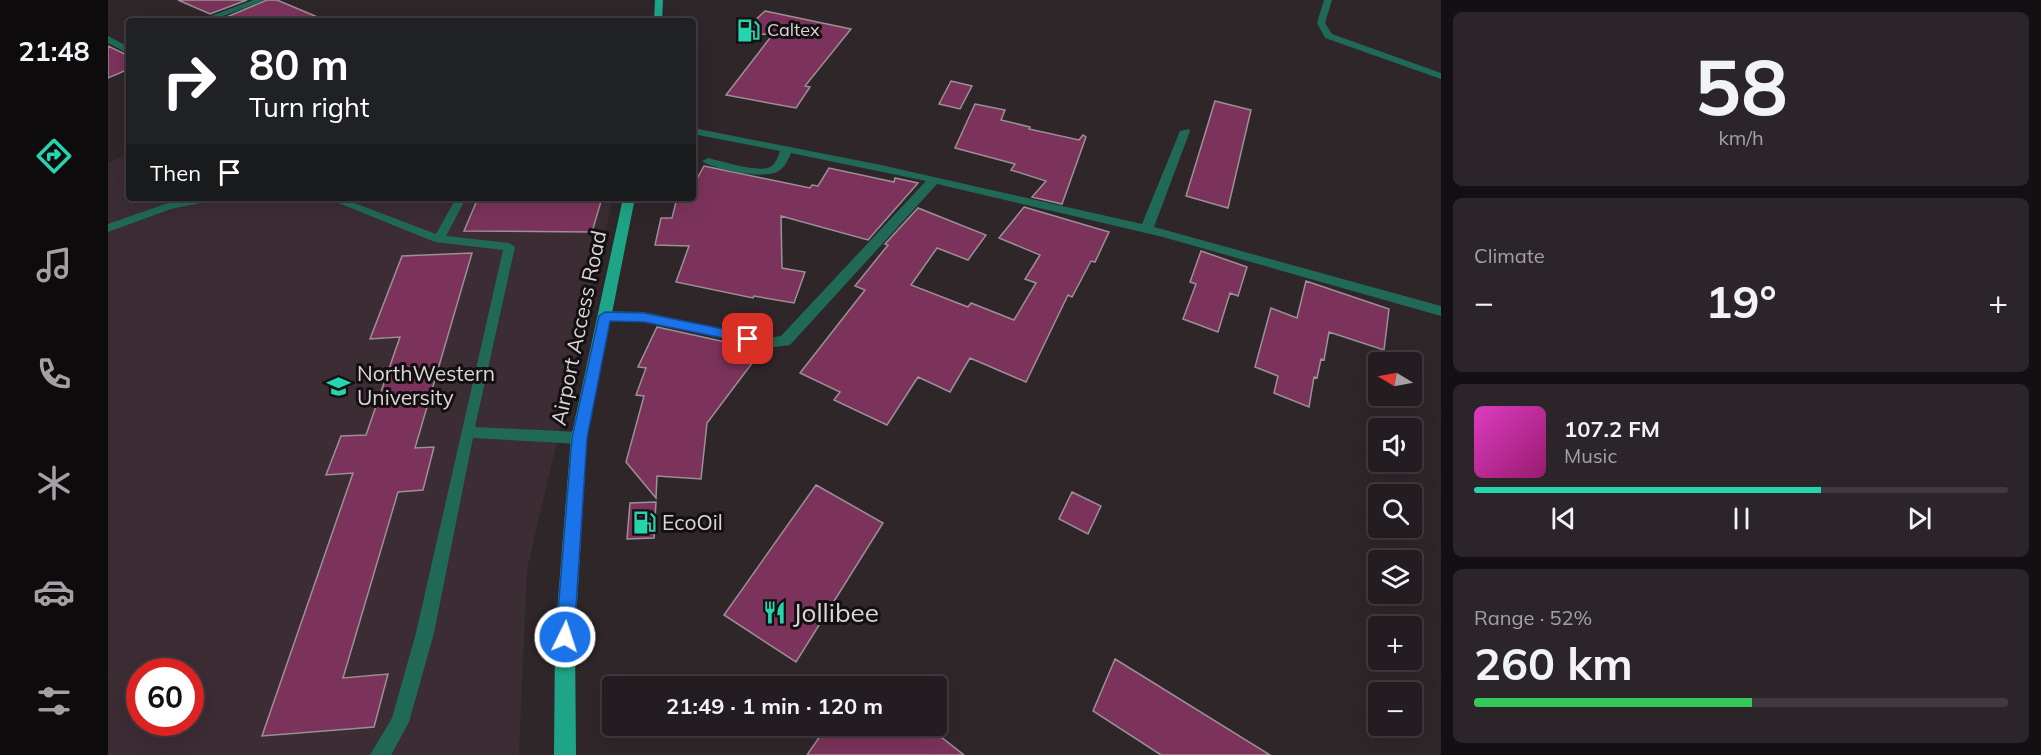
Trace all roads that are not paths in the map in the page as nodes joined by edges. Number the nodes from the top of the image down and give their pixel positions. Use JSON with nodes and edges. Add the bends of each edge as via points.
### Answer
{"nodes":[{"id":1,"x":261,"y":0,"type":"edge"},
{"id":2,"x":659,"y":0,"type":"edge"},
{"id":3,"x":1328,"y":0,"type":"edge"},
{"id":4,"x":210,"y":18,"type":"edge"},
{"id":5,"x":658,"y":18,"type":"edge"},
{"id":6,"x":109,"y":40,"type":"edge"},
{"id":7,"x":126,"y":48,"type":"edge"},
{"id":8,"x":1441,"y":76,"type":"edge"},
{"id":9,"x":696,"y":131,"type":"edge"},
{"id":10,"x":1185,"y":131,"type":"dead end"},
{"id":11,"x":787,"y":148,"type":"junction"},
{"id":12,"x":708,"y":161,"type":"dead end"},
{"id":13,"x":934,"y":180,"type":"junction"},
{"id":14,"x":196,"y":201,"type":"edge"},
{"id":15,"x":339,"y":201,"type":"edge"},
{"id":16,"x":459,"y":201,"type":"edge"},
{"id":17,"x":628,"y":201,"type":"edge"},
{"id":18,"x":108,"y":228,"type":"edge"},
{"id":19,"x":1146,"y":231,"type":"junction"},
{"id":20,"x":439,"y":239,"type":"junction"},
{"id":21,"x":1441,"y":311,"type":"edge"},
{"id":22,"x":605,"y":316,"type":"junction"},
{"id":23,"x":467,"y":432,"type":"junction"},
{"id":24,"x":579,"y":438,"type":"junction"},
{"id":25,"x":380,"y":755,"type":"edge"},
{"id":26,"x":565,"y":755,"type":"edge"}],
"edges":[{"from":1,"to":4,"type":"street"},
{"from":2,"to":5,"type":"main road"},
{"from":3,"to":8,"type":"street","via":[[1321,23],[1328,36]]},
{"from":6,"to":7,"type":"street"},
{"from":9,"to":11,"type":"street"},
{"from":10,"to":19,"type":"street"},
{"from":11,"to":12,"type":"street","via":[[781,162],[768,171]]},
{"from":11,"to":13,"type":"street"},
{"from":13,"to":19,"type":"street"},
{"from":13,"to":22,"type":"street","via":[[785,341],[767,343],[644,317]]},
{"from":14,"to":18,"type":"lane","via":[[159,209]]},
{"from":15,"to":20,"type":"lane"},
{"from":16,"to":20,"type":"lane"},
{"from":17,"to":22,"type":"main road","name":"Airport Access Road"},
{"from":19,"to":21,"type":"street","via":[[1343,281]]},
{"from":20,"to":23,"type":"lane","via":[[509,247]]},
{"from":22,"to":24,"type":"main road","name":"Airport Access Road"},
{"from":23,"to":24,"type":"lane"},
{"from":23,"to":25,"type":"lane","via":[[425,633],[400,722]]},
{"from":24,"to":26,"type":"main road","name":"Airport Access Road","via":[[565,637]]}]}
